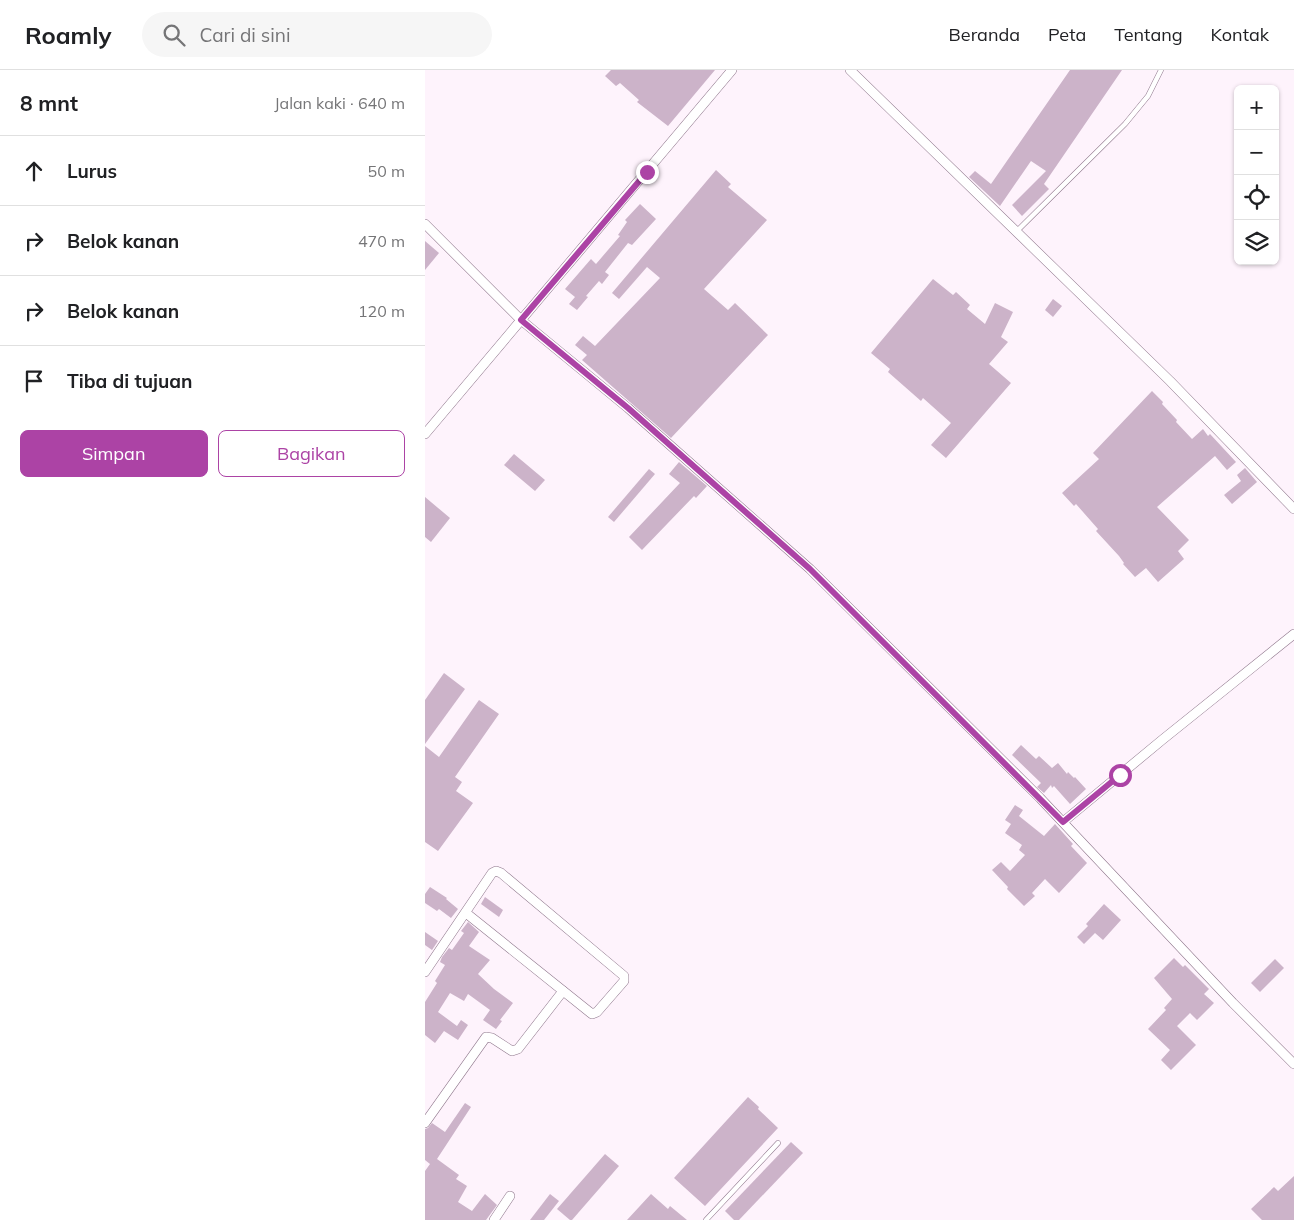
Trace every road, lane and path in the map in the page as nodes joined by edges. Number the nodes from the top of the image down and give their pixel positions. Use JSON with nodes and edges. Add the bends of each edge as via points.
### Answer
{"nodes":[{"id":1,"x":732,"y":70,"type":"edge"},
{"id":2,"x":850,"y":70,"type":"edge"},
{"id":3,"x":1161,"y":70,"type":"edge"},
{"id":4,"x":425,"y":224,"type":"edge"},
{"id":5,"x":1017,"y":231,"type":"junction"},
{"id":6,"x":521,"y":320,"type":"junction"},
{"id":7,"x":425,"y":434,"type":"edge"},
{"id":8,"x":1294,"y":509,"type":"edge"},
{"id":9,"x":1294,"y":634,"type":"edge"},
{"id":10,"x":1063,"y":822,"type":"junction"},
{"id":11,"x":466,"y":912,"type":"junction"},
{"id":12,"x":425,"y":972,"type":"edge"},
{"id":13,"x":563,"y":991,"type":"junction"},
{"id":14,"x":1294,"y":1064,"type":"edge"},
{"id":15,"x":425,"y":1123,"type":"edge"},
{"id":16,"x":778,"y":1143,"type":"dead end"},
{"id":17,"x":510,"y":1196,"type":"dead end"},
{"id":18,"x":494,"y":1220,"type":"edge"},
{"id":19,"x":706,"y":1220,"type":"edge"}],
"edges":[{"from":1,"to":6,"type":"street"},
{"from":2,"to":5,"type":"street"},
{"from":3,"to":5,"type":"lane","via":[[1148,96],[1125,124]]},
{"from":4,"to":6,"type":"street"},
{"from":5,"to":8,"type":"street","via":[[1171,381]]},
{"from":6,"to":7,"type":"street"},
{"from":6,"to":10,"type":"street","via":[[628,408],[810,569]]},
{"from":9,"to":10,"type":"street"},
{"from":10,"to":14,"type":"street"},
{"from":11,"to":12,"type":"street"},
{"from":11,"to":13,"type":"street"},
{"from":11,"to":13,"type":"street","via":[[492,873],[501,873],[625,979],[592,1014]]},
{"from":13,"to":15,"type":"street","via":[[518,1049],[512,1051],[486,1037]]},
{"from":16,"to":19,"type":"lane"},
{"from":17,"to":18,"type":"street"}]}
